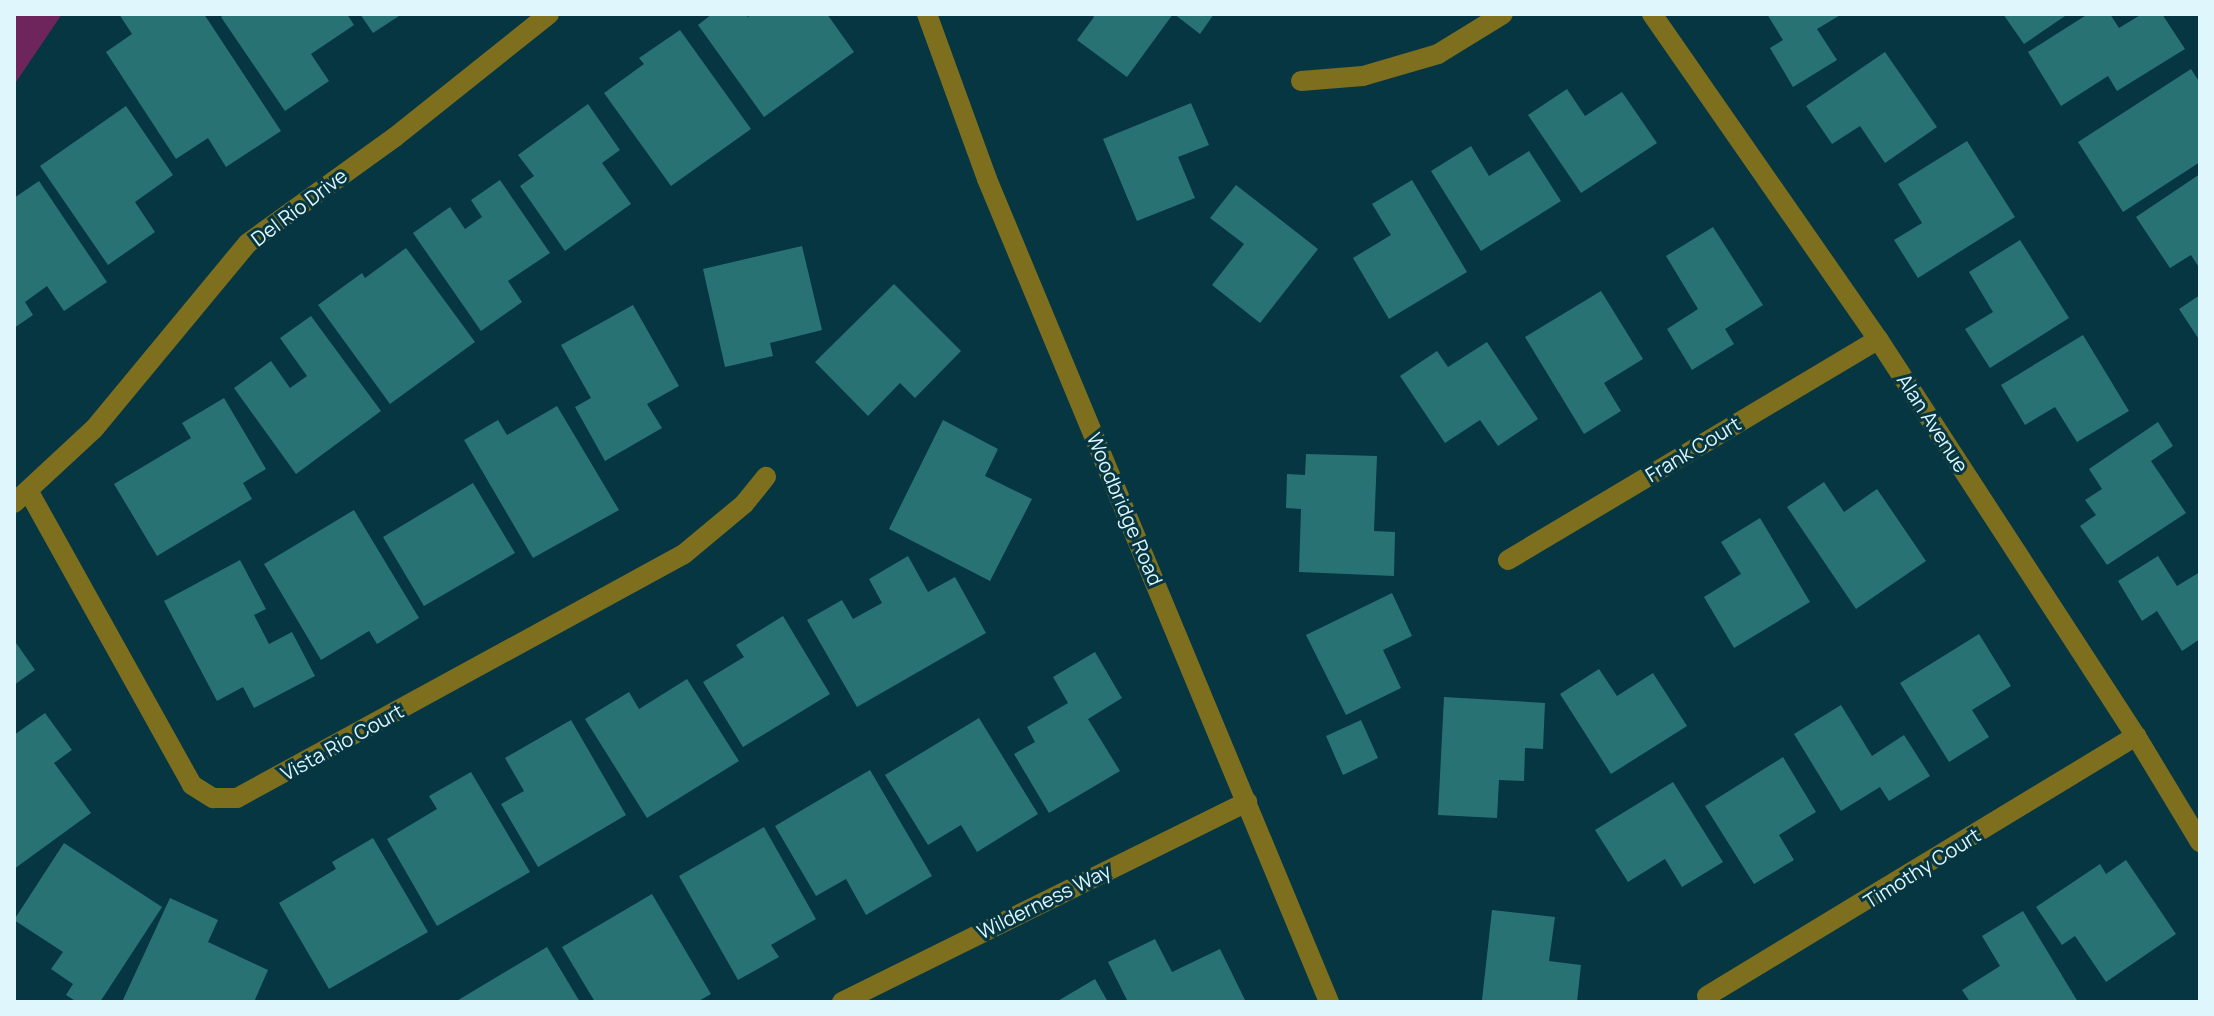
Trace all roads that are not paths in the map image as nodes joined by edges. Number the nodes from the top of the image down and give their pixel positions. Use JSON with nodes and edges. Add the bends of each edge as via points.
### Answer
{"nodes":[{"id":1,"x":549,"y":14,"type":"edge"},
{"id":2,"x":927,"y":14,"type":"edge"},
{"id":3,"x":1503,"y":14,"type":"edge"},
{"id":4,"x":1652,"y":14,"type":"edge"},
{"id":5,"x":1301,"y":81,"type":"dead end"},
{"id":6,"x":1878,"y":339,"type":"junction"},
{"id":7,"x":766,"y":477,"type":"dead end"},
{"id":8,"x":21,"y":497,"type":"edge"},
{"id":9,"x":1508,"y":560,"type":"dead end"},
{"id":10,"x":2136,"y":736,"type":"junction"},
{"id":11,"x":1247,"y":802,"type":"junction"},
{"id":12,"x":2200,"y":842,"type":"edge"},
{"id":13,"x":1707,"y":996,"type":"dead end"},
{"id":14,"x":842,"y":1002,"type":"edge"},
{"id":15,"x":1329,"y":1002,"type":"edge"}],
"edges":[{"from":1,"to":8,"type":"street","name":"Del Rio Drive","via":[[395,137],[248,243],[94,429]]},
{"from":2,"to":11,"type":"street","name":"Woodbridge Road","via":[[987,179]]},
{"from":3,"to":5,"type":"street","via":[[1438,54],[1363,76]]},
{"from":4,"to":6,"type":"street","name":"Alan Avenue"},
{"from":6,"to":9,"type":"street","name":"Frank Court"},
{"from":6,"to":10,"type":"street","name":"Alan Avenue"},
{"from":7,"to":8,"type":"street","name":"Vista Rio Court","via":[[744,504],[684,554],[237,798],[213,798],[192,785]]},
{"from":10,"to":12,"type":"street","name":"Alan Avenue"},
{"from":10,"to":13,"type":"street","name":"Timothy Court"},
{"from":11,"to":14,"type":"street","name":"Wilderness Way"},
{"from":11,"to":15,"type":"street","name":"Woodbridge Road"}]}
